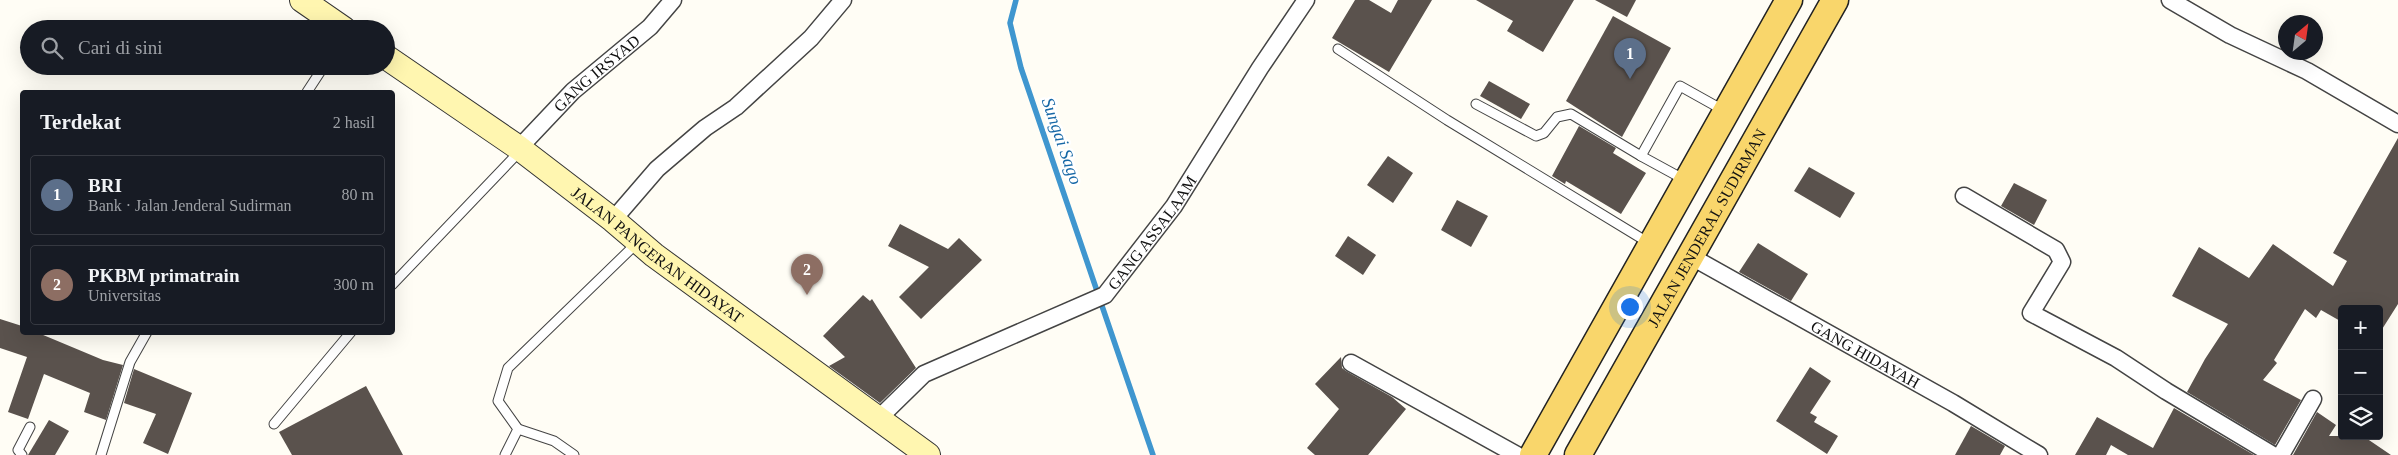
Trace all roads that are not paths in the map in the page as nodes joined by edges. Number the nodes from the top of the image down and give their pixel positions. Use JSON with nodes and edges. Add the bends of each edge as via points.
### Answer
{"nodes":[{"id":1,"x":302,"y":0,"type":"edge"},
{"id":2,"x":673,"y":0,"type":"edge"},
{"id":3,"x":843,"y":0,"type":"edge"},
{"id":4,"x":1306,"y":0,"type":"edge"},
{"id":5,"x":1789,"y":0,"type":"edge"},
{"id":6,"x":1835,"y":0,"type":"edge"},
{"id":7,"x":2170,"y":0,"type":"edge"},
{"id":8,"x":331,"y":20,"type":"edge"},
{"id":9,"x":1338,"y":49,"type":"dead end"},
{"id":10,"x":395,"y":63,"type":"edge"},
{"id":11,"x":318,"y":75,"type":"edge"},
{"id":12,"x":307,"y":90,"type":"edge"},
{"id":13,"x":1476,"y":104,"type":"dead end"},
{"id":14,"x":1726,"y":112,"type":"junction"},
{"id":15,"x":2398,"y":124,"type":"edge"},
{"id":16,"x":520,"y":149,"type":"junction"},
{"id":17,"x":1641,"y":156,"type":"junction"},
{"id":18,"x":1687,"y":181,"type":"junction"},
{"id":19,"x":1964,"y":196,"type":"dead end"},
{"id":20,"x":613,"y":220,"type":"junction"},
{"id":21,"x":638,"y":242,"type":"junction"},
{"id":22,"x":1651,"y":244,"type":"junction"},
{"id":23,"x":1690,"y":256,"type":"junction"},
{"id":24,"x":395,"y":282,"type":"edge"},
{"id":25,"x":145,"y":335,"type":"edge"},
{"id":26,"x":348,"y":335,"type":"edge"},
{"id":27,"x":1351,"y":362,"type":"dead end"},
{"id":28,"x":2313,"y":399,"type":"dead end"},
{"id":29,"x":878,"y":419,"type":"junction"},
{"id":30,"x":274,"y":424,"type":"dead end"},
{"id":31,"x":30,"y":427,"type":"dead end"},
{"id":32,"x":518,"y":430,"type":"junction"},
{"id":33,"x":22,"y":455,"type":"edge"},
{"id":34,"x":102,"y":455,"type":"edge"},
{"id":35,"x":505,"y":455,"type":"edge"},
{"id":36,"x":574,"y":455,"type":"edge"},
{"id":37,"x":928,"y":455,"type":"edge"},
{"id":38,"x":1517,"y":455,"type":"edge"},
{"id":39,"x":1533,"y":455,"type":"edge"},
{"id":40,"x":1578,"y":455,"type":"edge"},
{"id":41,"x":2039,"y":455,"type":"edge"},
{"id":42,"x":2273,"y":455,"type":"edge"},
{"id":43,"x":2281,"y":455,"type":"edge"}],
"edges":[{"from":1,"to":8,"type":"main road"},
{"from":2,"to":16,"type":"street","name":"GANG IRSYAD","via":[[650,27],[573,91]]},
{"from":3,"to":20,"type":"street","via":[[811,38],[736,107],[705,128],[657,169]]},
{"from":4,"to":29,"type":"street","name":"GANG ASSALAAM","via":[[1174,206],[1105,295],[924,374]]},
{"from":5,"to":14,"type":"main road"},
{"from":6,"to":23,"type":"main road","name":"JALAN JENDERAL SUDIRMAN"},
{"from":7,"to":15,"type":"street","via":[[2230,35],[2307,71]]},
{"from":9,"to":22,"type":"lane","via":[[1447,120]]},
{"from":10,"to":16,"type":"main road","name":"JALAN PANGERAN HIDAYAT"},
{"from":11,"to":12,"type":"lane"},
{"from":13,"to":17,"type":"lane","via":[[1536,136],[1544,133],[1557,117],[1571,114]]},
{"from":14,"to":17,"type":"lane","via":[[1680,86]]},
{"from":14,"to":18,"type":"main road"},
{"from":16,"to":20,"type":"main road","name":"JALAN PANGERAN HIDAYAT"},
{"from":16,"to":24,"type":"lane"},
{"from":17,"to":18,"type":"lane"},
{"from":18,"to":22,"type":"main road"},
{"from":19,"to":42,"type":"street","via":[[2056,250],[2062,262],[2031,313],[2116,358],[2166,392]]},
{"from":20,"to":21,"type":"main road","name":"JALAN PANGERAN HIDAYAT"},
{"from":21,"to":29,"type":"main road","name":"JALAN PANGERAN HIDAYAT"},
{"from":21,"to":32,"type":"lane","via":[[508,368],[498,401]]},
{"from":22,"to":39,"type":"main road"},
{"from":23,"to":40,"type":"main road","name":"JALAN JENDERAL SUDIRMAN"},
{"from":23,"to":41,"type":"street","name":"GANG HIDAYAH","via":[[1953,403]]},
{"from":25,"to":34,"type":"lane","via":[[130,362]]},
{"from":26,"to":30,"type":"lane"},
{"from":27,"to":38,"type":"street"},
{"from":28,"to":43,"type":"street"},
{"from":29,"to":37,"type":"main road","name":"JALAN PANGERAN HIDAYAT"},
{"from":31,"to":33,"type":"lane","via":[[18,450]]},
{"from":32,"to":35,"type":"lane"},
{"from":32,"to":36,"type":"lane","via":[[554,441]]}]}
